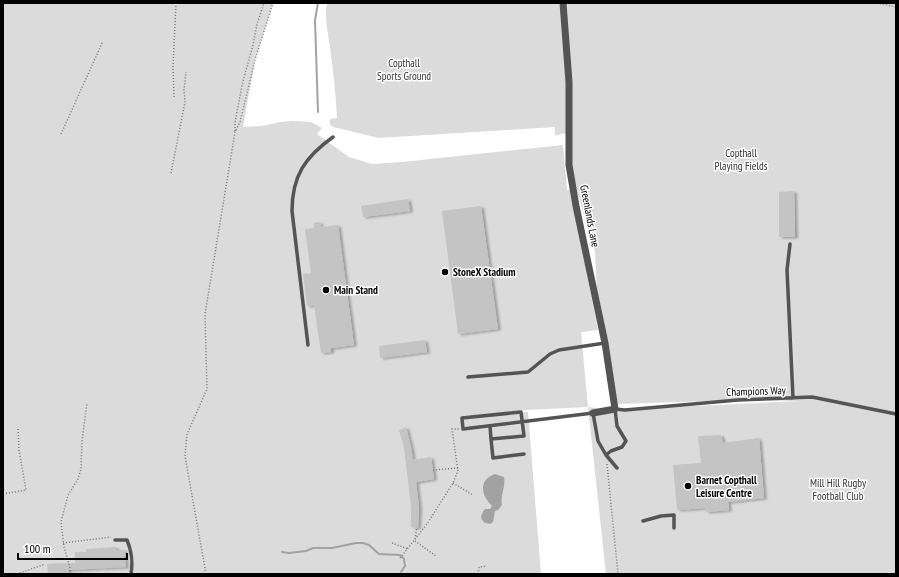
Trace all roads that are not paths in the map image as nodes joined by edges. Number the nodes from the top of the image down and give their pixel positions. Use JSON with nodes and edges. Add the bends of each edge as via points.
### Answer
{"nodes":[{"id":1,"x":563,"y":3,"type":"edge"},
{"id":2,"x":333,"y":137,"type":"dead end"},
{"id":3,"x":790,"y":244,"type":"dead end"},
{"id":4,"x":605,"y":343,"type":"junction"},
{"id":5,"x":308,"y":345,"type":"dead end"},
{"id":6,"x":468,"y":377,"type":"dead end"},
{"id":7,"x":793,"y":398,"type":"junction"},
{"id":8,"x":615,"y":409,"type":"junction"},
{"id":9,"x":593,"y":413,"type":"junction"},
{"id":10,"x":896,"y":414,"type":"edge"},
{"id":11,"x":522,"y":422,"type":"junction"},
{"id":12,"x":490,"y":426,"type":"junction"},
{"id":13,"x":491,"y":439,"type":"junction"},
{"id":14,"x":524,"y":454,"type":"dead end"},
{"id":15,"x":606,"y":455,"type":"junction"},
{"id":16,"x":617,"y":468,"type":"dead end"},
{"id":17,"x":643,"y":521,"type":"dead end"},
{"id":18,"x":674,"y":528,"type":"dead end"},
{"id":19,"x":115,"y":538,"type":"road end"},
{"id":20,"x":131,"y":574,"type":"edge"}],
"edges":[{"from":1,"to":4,"type":"street","name":"Greenlands Lane","via":[[569,82],[569,165]]},
{"from":2,"to":5,"type":"lane","via":[[306,161],[294,184],[292,198]]},
{"from":3,"to":7,"type":"lane","via":[[787,270]]},
{"from":4,"to":6,"type":"lane","via":[[559,350],[528,372]]},
{"from":4,"to":8,"type":"street","name":"Greenlands Lane"},
{"from":7,"to":8,"type":"lane","name":"Champions Way"},
{"from":7,"to":10,"type":"lane","name":"Champions Way","via":[[812,398]]},
{"from":8,"to":9,"type":"street"},
{"from":8,"to":15,"type":"lane","via":[[617,426],[626,441],[622,448]]},
{"from":9,"to":11,"type":"lane"},
{"from":9,"to":15,"type":"lane","via":[[598,441]]},
{"from":11,"to":12,"type":"lane"},
{"from":11,"to":12,"type":"lane","via":[[521,412],[462,418],[463,429]]},
{"from":11,"to":13,"type":"lane","via":[[524,436]]},
{"from":12,"to":13,"type":"lane"},
{"from":13,"to":14,"type":"lane","via":[[493,458]]},
{"from":15,"to":16,"type":"lane"},
{"from":17,"to":18,"type":"lane","via":[[674,515]]},
{"from":19,"to":20,"type":"lane","via":[[127,540],[131,551]]}]}
